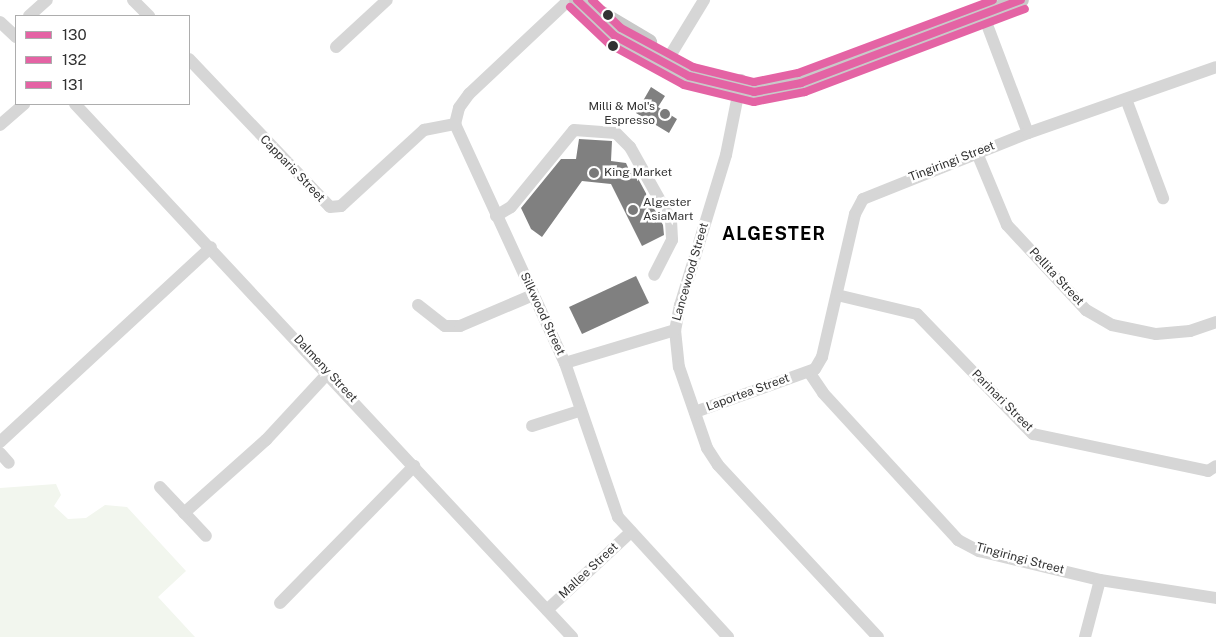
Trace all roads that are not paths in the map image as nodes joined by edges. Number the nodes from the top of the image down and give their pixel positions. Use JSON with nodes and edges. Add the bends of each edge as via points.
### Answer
{"nodes":[{"id":1,"x":47,"y":0,"type":"edge"},
{"id":2,"x":133,"y":0,"type":"edge"},
{"id":3,"x":387,"y":0,"type":"edge"},
{"id":4,"x":569,"y":0,"type":"edge"},
{"id":5,"x":578,"y":0,"type":"edge"},
{"id":6,"x":704,"y":0,"type":"edge"},
{"id":7,"x":1021,"y":0,"type":"edge"},
{"id":8,"x":983,"y":14,"type":"junction"},
{"id":9,"x":30,"y":15,"type":"edge"},
{"id":10,"x":147,"y":15,"type":"edge"},
{"id":11,"x":0,"y":22,"type":"edge"},
{"id":12,"x":15,"y":32,"type":"edge"},
{"id":13,"x":336,"y":47,"type":"dead end"},
{"id":14,"x":667,"y":59,"type":"junction"},
{"id":15,"x":190,"y":61,"type":"edge"},
{"id":16,"x":1216,"y":67,"type":"edge"},
{"id":17,"x":740,"y":85,"type":"junction"},
{"id":18,"x":1126,"y":99,"type":"junction"},
{"id":19,"x":23,"y":105,"type":"edge"},
{"id":20,"x":77,"y":105,"type":"edge"},
{"id":21,"x":455,"y":124,"type":"junction"},
{"id":22,"x":0,"y":125,"type":"edge"},
{"id":23,"x":1028,"y":133,"type":"junction"},
{"id":24,"x":977,"y":152,"type":"junction"},
{"id":25,"x":1163,"y":198,"type":"dead end"},
{"id":26,"x":496,"y":216,"type":"junction"},
{"id":27,"x":211,"y":246,"type":"junction"},
{"id":28,"x":654,"y":275,"type":"dead end"},
{"id":29,"x":533,"y":295,"type":"junction"},
{"id":30,"x":837,"y":295,"type":"junction"},
{"id":31,"x":418,"y":305,"type":"dead end"},
{"id":32,"x":1216,"y":322,"type":"edge"},
{"id":33,"x":675,"y":330,"type":"junction"},
{"id":34,"x":566,"y":363,"type":"junction"},
{"id":35,"x":328,"y":373,"type":"junction"},
{"id":36,"x":805,"y":373,"type":"junction"},
{"id":37,"x":579,"y":411,"type":"junction"},
{"id":38,"x":695,"y":412,"type":"junction"},
{"id":39,"x":532,"y":426,"type":"dead end"},
{"id":40,"x":0,"y":442,"type":"edge"},
{"id":41,"x":0,"y":453,"type":"edge"},
{"id":42,"x":10,"y":463,"type":"dead end"},
{"id":43,"x":414,"y":466,"type":"junction"},
{"id":44,"x":1216,"y":466,"type":"edge"},
{"id":45,"x":160,"y":487,"type":"dead end"},
{"id":46,"x":184,"y":513,"type":"junction"},
{"id":47,"x":631,"y":532,"type":"junction"},
{"id":48,"x":206,"y":536,"type":"dead end"},
{"id":49,"x":1100,"y":580,"type":"junction"},
{"id":50,"x":1216,"y":598,"type":"edge"},
{"id":51,"x":280,"y":602,"type":"dead end"},
{"id":52,"x":547,"y":610,"type":"junction"},
{"id":53,"x":572,"y":637,"type":"edge"},
{"id":54,"x":728,"y":637,"type":"edge"},
{"id":55,"x":878,"y":637,"type":"edge"},
{"id":56,"x":1085,"y":637,"type":"edge"}],
"edges":[{"from":1,"to":9,"type":"street"},
{"from":2,"to":10,"type":"street"},
{"from":3,"to":13,"type":"street"},
{"from":4,"to":21,"type":"street","via":[[470,94],[459,108]]},
{"from":5,"to":14,"type":"main road","via":[[616,36]]},
{"from":6,"to":14,"type":"street"},
{"from":7,"to":8,"type":"main road"},
{"from":8,"to":17,"type":"main road","via":[[782,89]]},
{"from":8,"to":23,"type":"street"},
{"from":11,"to":12,"type":"street"},
{"from":14,"to":17,"type":"main road","via":[[708,84]]},
{"from":15,"to":21,"type":"street","name":"Capparis Street","via":[[330,207],[341,206],[424,130]]},
{"from":16,"to":18,"type":"street","name":"Tingiringi Street"},
{"from":17,"to":33,"type":"street","name":"Lancewood Street"},
{"from":18,"to":23,"type":"street","name":"Tingiringi Street"},
{"from":18,"to":25,"type":"street"},
{"from":19,"to":22,"type":"street"},
{"from":20,"to":27,"type":"street","name":"Dalmeny Street"},
{"from":21,"to":26,"type":"street","name":"Silkwood Street"},
{"from":23,"to":24,"type":"street","name":"Tingiringi Street"},
{"from":24,"to":30,"type":"street","name":"Tingiringi Street","via":[[863,199],[854,214]]},
{"from":24,"to":32,"type":"street","name":"Pellita Street","via":[[1007,225],[1086,310],[1112,325],[1156,334],[1190,331]]},
{"from":26,"to":28,"type":"street","via":[[511,207],[574,130],[616,133],[630,147],[670,220],[672,240]]},
{"from":26,"to":29,"type":"street","name":"Silkwood Street"},
{"from":27,"to":35,"type":"street","name":"Dalmeny Street"},
{"from":27,"to":40,"type":"street"},
{"from":29,"to":31,"type":"street","via":[[460,326],[445,326]]},
{"from":29,"to":34,"type":"street","name":"Silkwood Street"},
{"from":30,"to":36,"type":"street","name":"Tingiringi Street","via":[[822,357]]},
{"from":30,"to":44,"type":"street","name":"Parinari Street","via":[[916,314],[1033,434],[1208,471]]},
{"from":33,"to":34,"type":"street"},
{"from":33,"to":38,"type":"street","name":"Lancewood Street","via":[[679,367]]},
{"from":34,"to":37,"type":"street","name":"Silkwood Street"},
{"from":35,"to":43,"type":"street","name":"Dalmeny Street"},
{"from":35,"to":46,"type":"street","via":[[266,440]]},
{"from":36,"to":38,"type":"street","name":"Laportea Street"},
{"from":36,"to":49,"type":"street","name":"Tingiringi Street","via":[[958,540],[978,551]]},
{"from":37,"to":39,"type":"street"},
{"from":37,"to":47,"type":"street","name":"Silkwood Street","via":[[618,517]]},
{"from":38,"to":55,"type":"street","name":"Lancewood Street","via":[[718,465]]},
{"from":41,"to":42,"type":"street"},
{"from":43,"to":51,"type":"street"},
{"from":43,"to":52,"type":"street","name":"Dalmeny Street"},
{"from":45,"to":46,"type":"street"},
{"from":46,"to":48,"type":"street"},
{"from":47,"to":52,"type":"street","name":"Mallee Street"},
{"from":47,"to":54,"type":"street","name":"Silkwood Street"},
{"from":49,"to":50,"type":"street","name":"Tingiringi Street"},
{"from":49,"to":56,"type":"street"},
{"from":52,"to":53,"type":"street","name":"Dalmeny Street"}]}
